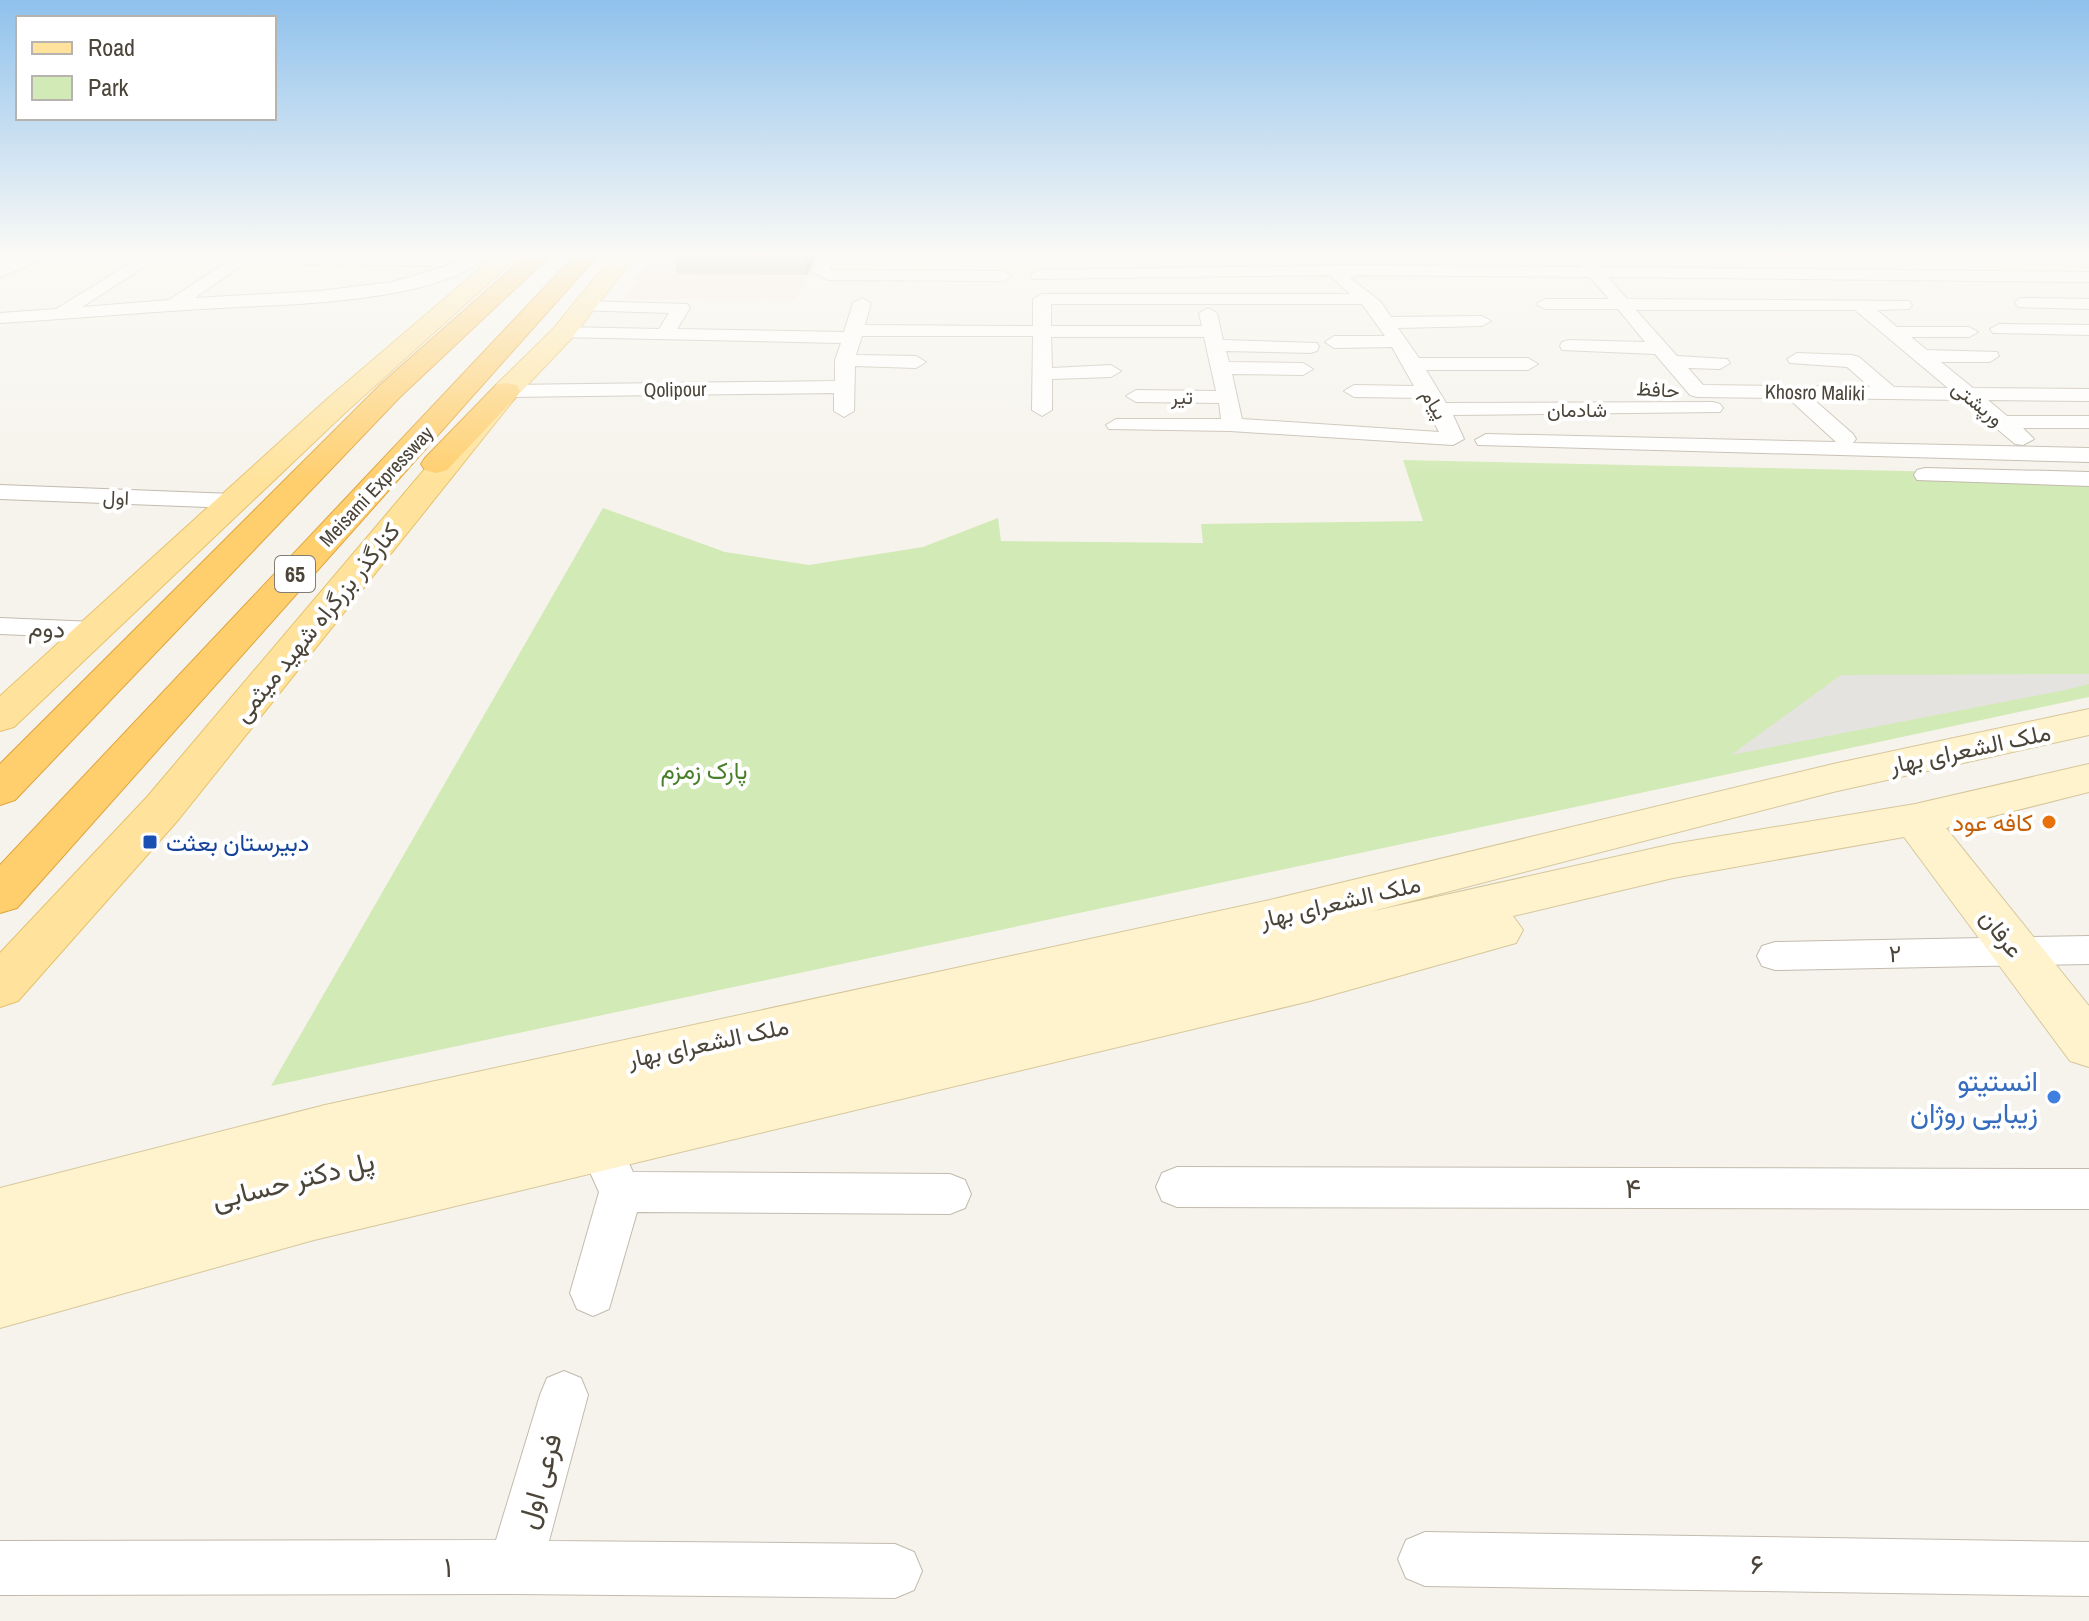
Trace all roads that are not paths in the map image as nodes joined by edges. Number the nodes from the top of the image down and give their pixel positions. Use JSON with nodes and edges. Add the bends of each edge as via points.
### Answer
{"nodes":[{"id":1,"x":425,"y":329,"type":"edge"},
{"id":2,"x":459,"y":329,"type":"edge"},
{"id":3,"x":520,"y":329,"type":"edge"},
{"id":4,"x":565,"y":329,"type":"edge"},
{"id":5,"x":628,"y":329,"type":"edge"},
{"id":6,"x":668,"y":329,"type":"edge"},
{"id":7,"x":853,"y":329,"type":"edge"},
{"id":8,"x":1212,"y":329,"type":"edge"},
{"id":9,"x":1389,"y":329,"type":"edge"},
{"id":10,"x":1642,"y":329,"type":"edge"},
{"id":11,"x":1888,"y":329,"type":"edge"},
{"id":12,"x":1999,"y":329,"type":"dead end"},
{"id":13,"x":2089,"y":330,"type":"edge"},
{"id":14,"x":1040,"y":331,"type":"junction"},
{"id":15,"x":1892,"y":332,"type":"junction"},
{"id":16,"x":1969,"y":332,"type":"dead end"},
{"id":17,"x":851,"y":334,"type":"junction"},
{"id":18,"x":664,"y":335,"type":"junction"},
{"id":19,"x":1214,"y":339,"type":"junction"},
{"id":20,"x":1396,"y":341,"type":"junction"},
{"id":21,"x":1334,"y":342,"type":"dead end"},
{"id":22,"x":1825,"y":343,"type":"dead end"},
{"id":23,"x":1569,"y":346,"type":"dead end"},
{"id":24,"x":1310,"y":347,"type":"dead end"},
{"id":25,"x":1665,"y":355,"type":"junction"},
{"id":26,"x":1922,"y":356,"type":"junction"},
{"id":27,"x":1990,"y":356,"type":"dead end"},
{"id":28,"x":1797,"y":359,"type":"dead end"},
{"id":29,"x":845,"y":360,"type":"junction"},
{"id":30,"x":1852,"y":361,"type":"junction"},
{"id":31,"x":916,"y":362,"type":"dead end"},
{"id":32,"x":1720,"y":363,"type":"dead end"},
{"id":33,"x":1413,"y":364,"type":"junction"},
{"id":34,"x":1528,"y":364,"type":"dead end"},
{"id":35,"x":1221,"y":368,"type":"junction"},
{"id":36,"x":1303,"y":369,"type":"dead end"},
{"id":37,"x":1111,"y":371,"type":"dead end"},
{"id":38,"x":1041,"y":374,"type":"junction"},
{"id":39,"x":844,"y":387,"type":"junction"},
{"id":40,"x":1634,"y":388,"type":"dead end"},
{"id":41,"x":506,"y":391,"type":"junction"},
{"id":42,"x":1354,"y":391,"type":"dead end"},
{"id":43,"x":1697,"y":391,"type":"junction"},
{"id":44,"x":1427,"y":392,"type":"junction"},
{"id":45,"x":1793,"y":392,"type":"junction"},
{"id":46,"x":1889,"y":393,"type":"junction"},
{"id":47,"x":1966,"y":394,"type":"junction"},
{"id":48,"x":2089,"y":395,"type":"edge"},
{"id":49,"x":1136,"y":396,"type":"dead end"},
{"id":50,"x":1228,"y":397,"type":"junction"},
{"id":51,"x":336,"y":406,"type":"junction"},
{"id":52,"x":1440,"y":409,"type":"junction"},
{"id":53,"x":1042,"y":410,"type":"dead end"},
{"id":54,"x":844,"y":411,"type":"dead end"},
{"id":55,"x":2001,"y":422,"type":"junction"},
{"id":56,"x":2089,"y":422,"type":"edge"},
{"id":57,"x":1116,"y":425,"type":"dead end"},
{"id":58,"x":1230,"y":425,"type":"junction"},
{"id":59,"x":1845,"y":439,"type":"dead end"},
{"id":60,"x":2023,"y":439,"type":"dead end"},
{"id":61,"x":1486,"y":440,"type":"dead end"},
{"id":62,"x":2089,"y":455,"type":"edge"},
{"id":63,"x":1925,"y":475,"type":"dead end"},
{"id":64,"x":2089,"y":479,"type":"edge"},
{"id":65,"x":0,"y":492,"type":"edge"},
{"id":66,"x":233,"y":501,"type":"junction"},
{"id":67,"x":0,"y":626,"type":"edge"},
{"id":68,"x":95,"y":630,"type":"junction"},
{"id":69,"x":0,"y":718,"type":"edge"},
{"id":70,"x":2089,"y":722,"type":"edge"},
{"id":71,"x":0,"y":764,"type":"edge"},
{"id":72,"x":1833,"y":778,"type":"junction"},
{"id":73,"x":2089,"y":778,"type":"edge"},
{"id":74,"x":0,"y":790,"type":"edge"},
{"id":75,"x":1915,"y":820,"type":"junction"},
{"id":76,"x":0,"y":895,"type":"edge"},
{"id":77,"x":0,"y":908,"type":"edge"},
{"id":78,"x":2015,"y":950,"type":"junction"},
{"id":79,"x":2089,"y":950,"type":"edge"},
{"id":80,"x":1775,"y":956,"type":"dead end"},
{"id":81,"x":0,"y":987,"type":"edge"},
{"id":82,"x":2089,"y":1045,"type":"edge"},
{"id":83,"x":600,"y":1130,"type":"junction"},
{"id":84,"x":0,"y":1185,"type":"edge"},
{"id":85,"x":1177,"y":1187,"type":"dead end"},
{"id":86,"x":2089,"y":1189,"type":"edge"},
{"id":87,"x":950,"y":1194,"type":"dead end"},
{"id":88,"x":0,"y":1216,"type":"edge"},
{"id":89,"x":0,"y":1257,"type":"edge"},
{"id":90,"x":593,"y":1293,"type":"dead end"},
{"id":91,"x":0,"y":1297,"type":"edge"},
{"id":92,"x":564,"y":1395,"type":"dead end"},
{"id":93,"x":1425,"y":1559,"type":"dead end"},
{"id":94,"x":515,"y":1567,"type":"junction"},
{"id":95,"x":0,"y":1568,"type":"edge"},
{"id":96,"x":2089,"y":1569,"type":"edge"},
{"id":97,"x":895,"y":1571,"type":"dead end"}],
"edges":[{"from":1,"to":51,"type":"main road"},
{"from":2,"to":74,"type":"highway","number":"65","via":[[390,391]]},
{"from":3,"to":76,"type":"highway","name":"Meisami Expressway","number":"65"},
{"from":4,"to":41,"type":"main road","name":"کنارگذر بزرگراه شهید میثمی"},
{"from":5,"to":18,"type":"street"},
{"from":6,"to":18,"type":"street"},
{"from":7,"to":17,"type":"street"},
{"from":8,"to":19,"type":"street"},
{"from":9,"to":20,"type":"street","name":"پیام"},
{"from":10,"to":25,"type":"street"},
{"from":11,"to":15,"type":"street","name":"ورپشتی"},
{"from":12,"to":13,"type":"street"},
{"from":14,"to":17,"type":"street"},
{"from":14,"to":19,"type":"street"},
{"from":14,"to":38,"type":"street"},
{"from":15,"to":16,"type":"street"},
{"from":15,"to":26,"type":"street","name":"ورپشتی"},
{"from":17,"to":18,"type":"street"},
{"from":17,"to":29,"type":"street"},
{"from":19,"to":24,"type":"street"},
{"from":19,"to":35,"type":"street"},
{"from":20,"to":21,"type":"street"},
{"from":20,"to":33,"type":"street","name":"پیام"},
{"from":22,"to":30,"type":"street"},
{"from":23,"to":25,"type":"street"},
{"from":25,"to":32,"type":"street"},
{"from":25,"to":43,"type":"street"},
{"from":26,"to":27,"type":"street"},
{"from":26,"to":47,"type":"street","name":"ورپشتی"},
{"from":28,"to":30,"type":"street"},
{"from":29,"to":31,"type":"street"},
{"from":29,"to":39,"type":"street"},
{"from":30,"to":46,"type":"street"},
{"from":33,"to":34,"type":"street"},
{"from":33,"to":44,"type":"street","name":"پیام"},
{"from":35,"to":36,"type":"street"},
{"from":35,"to":50,"type":"street"},
{"from":37,"to":38,"type":"street"},
{"from":38,"to":53,"type":"street"},
{"from":39,"to":41,"type":"street","name":"Qolipour"},
{"from":39,"to":54,"type":"street"},
{"from":40,"to":43,"type":"street","name":"حافظ"},
{"from":41,"to":77,"type":"highway","via":[[110,807]]},
{"from":41,"to":81,"type":"main road","name":"کنارگذر بزرگراه شهید میثمی","via":[[163,808]]},
{"from":42,"to":44,"type":"street"},
{"from":43,"to":45,"type":"street","name":"Khosro Maliki"},
{"from":43,"to":52,"type":"street","name":"شادمان","via":[[1713,408]]},
{"from":44,"to":52,"type":"street","name":"پیام"},
{"from":45,"to":46,"type":"street","name":"Khosro Maliki"},
{"from":45,"to":59,"type":"street"},
{"from":46,"to":47,"type":"street","name":"Khosro Maliki"},
{"from":47,"to":48,"type":"street","name":"Khosro Maliki"},
{"from":47,"to":55,"type":"street","name":"ورپشتی"},
{"from":49,"to":50,"type":"street","name":"تیر"},
{"from":50,"to":58,"type":"street"},
{"from":51,"to":66,"type":"main road"},
{"from":51,"to":71,"type":"highway","via":[[73,679]]},
{"from":52,"to":58,"type":"street","name":"پیام","via":[[1453,439]]},
{"from":55,"to":56,"type":"street"},
{"from":55,"to":60,"type":"street","name":"ورپشتی"},
{"from":57,"to":58,"type":"street"},
{"from":61,"to":62,"type":"street"},
{"from":63,"to":64,"type":"street"},
{"from":65,"to":66,"type":"street","name":"اول"},
{"from":66,"to":68,"type":"main road"},
{"from":67,"to":68,"type":"street","name":"دوم"},
{"from":68,"to":69,"type":"main road"},
{"from":70,"to":72,"type":"main road","name":"ملک الشعرای بهار"},
{"from":72,"to":83,"type":"main road","name":"ملک الشعرای بهار","via":[[1274,917]]},
{"from":72,"to":84,"type":"main road","via":[[1570,820],[333,1098]]},
{"from":73,"to":75,"type":"main road"},
{"from":75,"to":78,"type":"main road","name":"عرفان"},
{"from":75,"to":83,"type":"main road","via":[[1310,981]]},
{"from":78,"to":79,"type":"street"},
{"from":78,"to":80,"type":"street","name":"۲"},
{"from":78,"to":82,"type":"main road","name":"عرفان"},
{"from":83,"to":87,"type":"street"},
{"from":83,"to":88,"type":"main road","name":"پل دکتر حسابی","via":[[325,1130]]},
{"from":83,"to":89,"type":"main road","name":"پل دکتر حسابی","via":[[319,1171]]},
{"from":83,"to":90,"type":"street"},
{"from":83,"to":91,"type":"main road"},
{"from":85,"to":86,"type":"street","name":"۴"},
{"from":92,"to":94,"type":"street","name":"فرعی اول"},
{"from":93,"to":96,"type":"street","name":"۶"},
{"from":94,"to":95,"type":"street","name":"۱"},
{"from":94,"to":97,"type":"street","name":"۱"}]}
